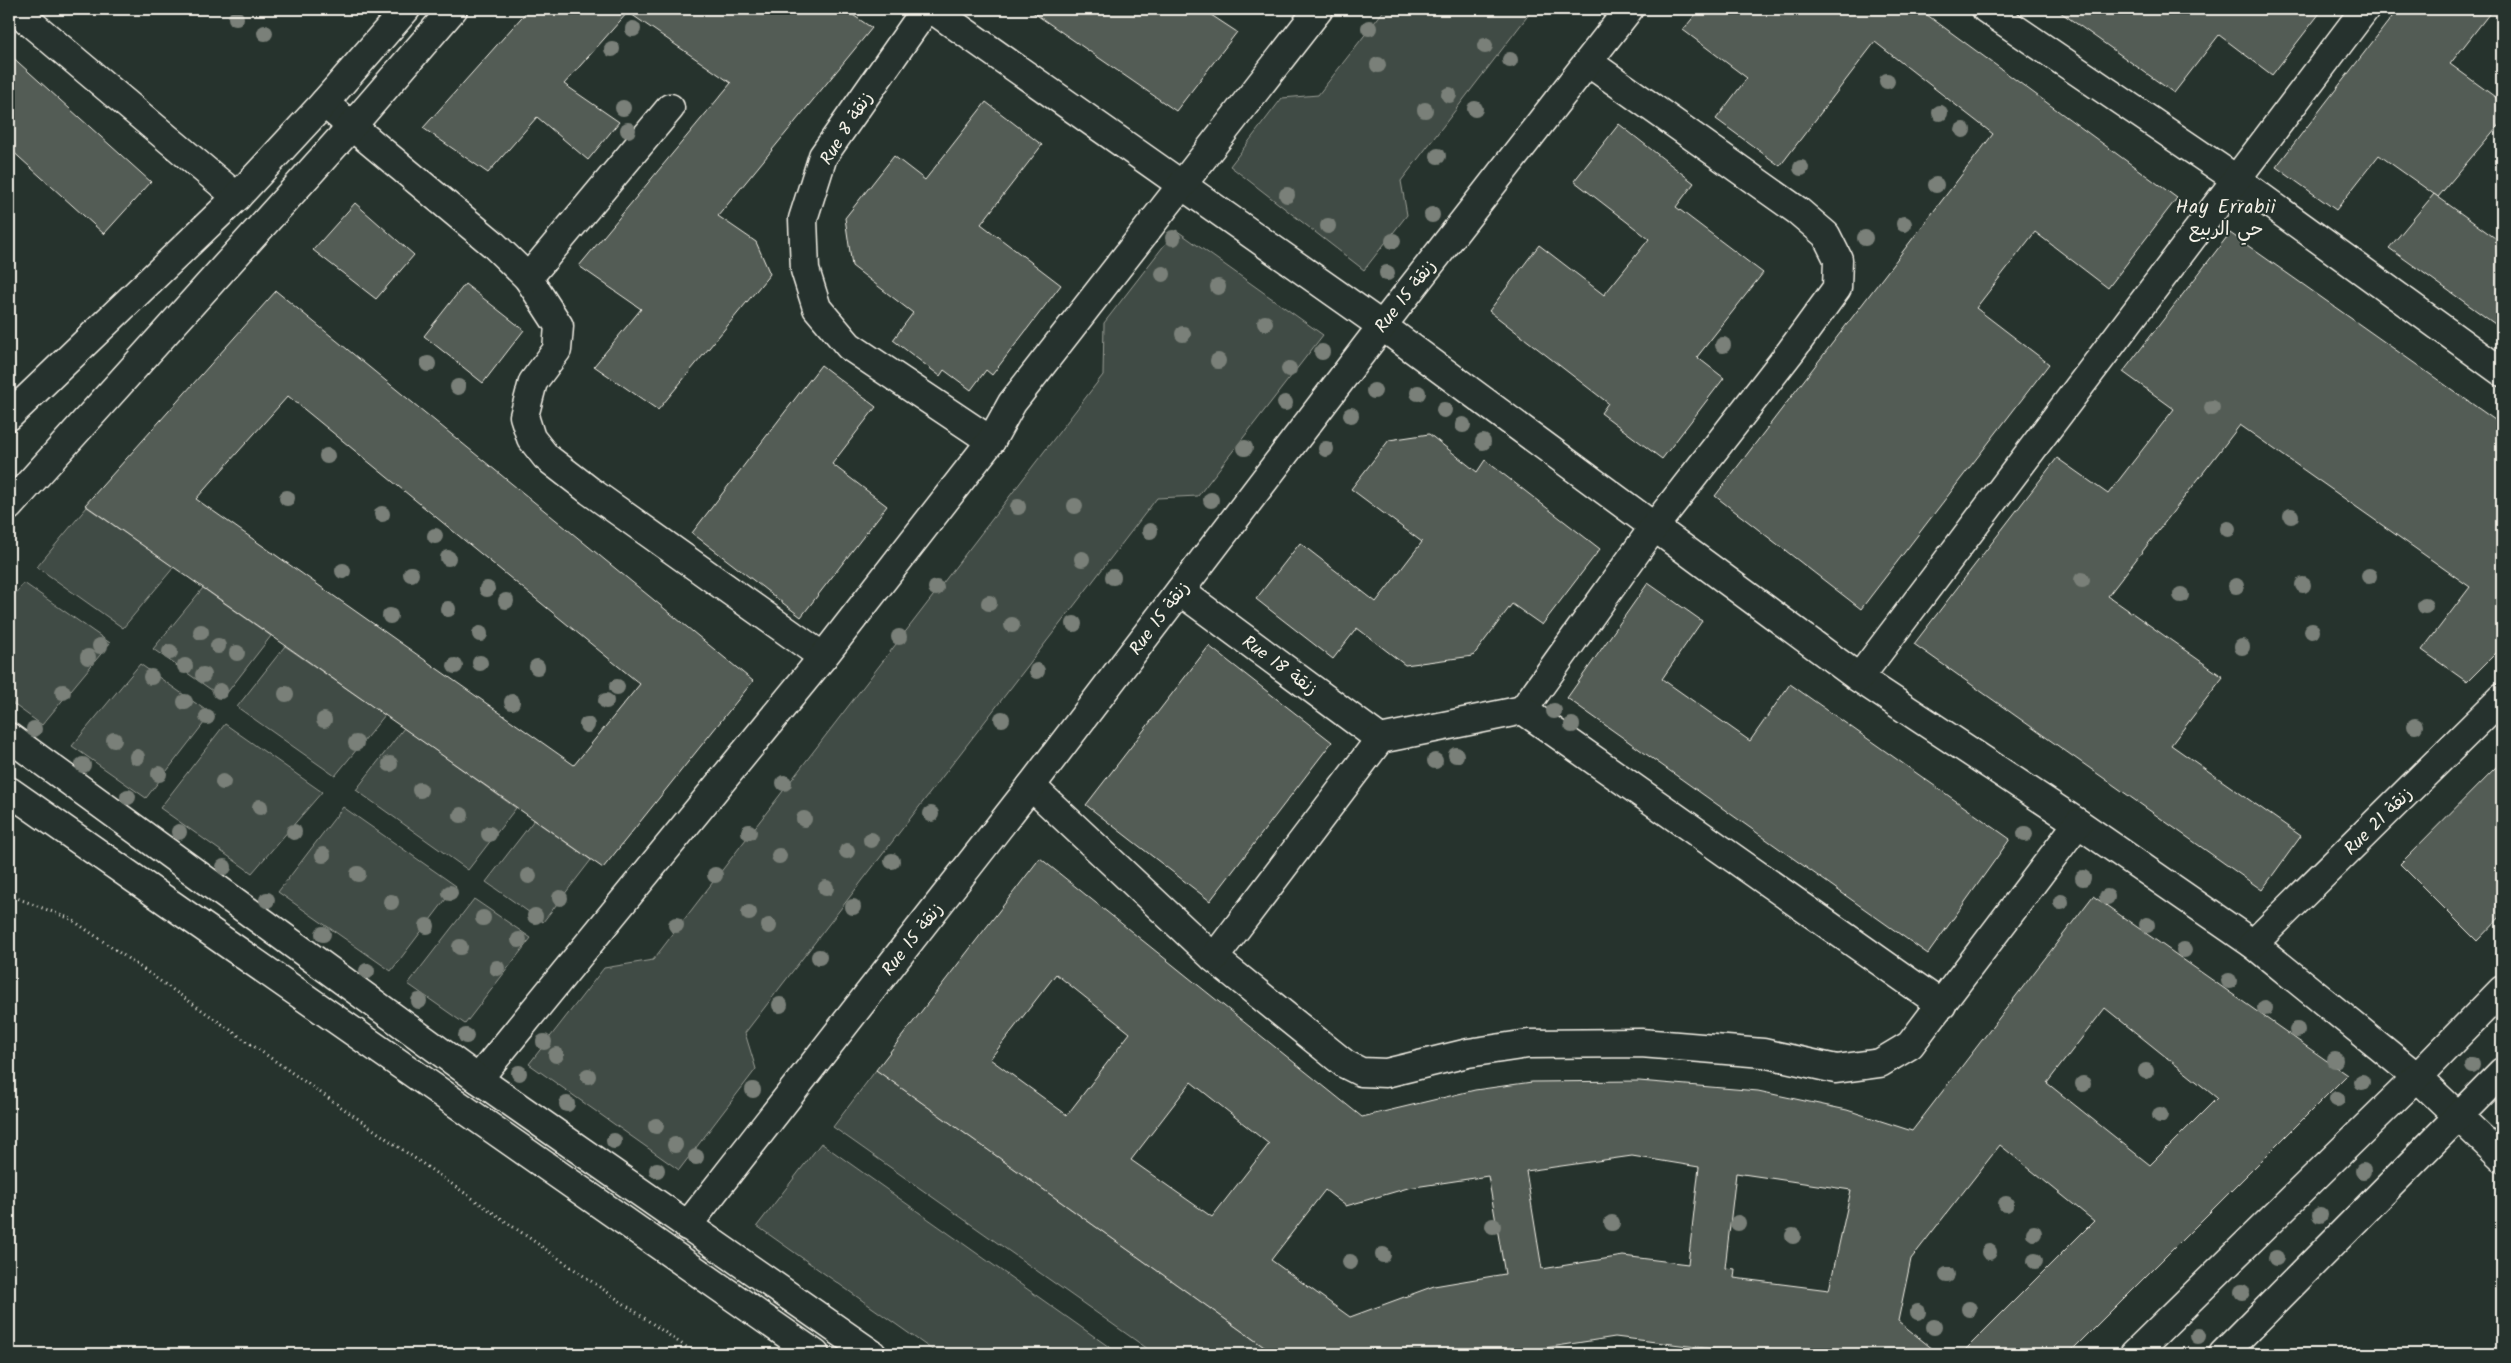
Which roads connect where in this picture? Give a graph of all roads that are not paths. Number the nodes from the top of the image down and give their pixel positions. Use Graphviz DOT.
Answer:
graph roads {
  1 [pos="14,9"];
  2 [pos="406,9"];
  3 [pos="453,9"];
  4 [pos="926,9"];
  5 [pos="932,9"];
  6 [pos="1319,9"];
  7 [pos="1629,9"];
  8 [pos="1986,9"];
  9 [pos="2365,9"];
  10 [pos="1588,62"];
  11 [pos="324,103"];
  12 [pos="670,108"];
  13 [pos="351,127"];
  14 [pos="2236,179"];
  15 [pos="1182,184"];
  16 [pos="238,197"];
  17 [pos="528,278"];
  18 [pos="1382,326"];
  19 [pos="2502,372"];
  20 [pos="9,416"];
  21 [pos="991,441"];
  22 [pos="9,506"];
  23 [pos="1654,527"];
  24 [pos="1180,591"];
  25 [pos="823,657"];
  26 [pos="1859,678"];
  27 [pos="2502,698"];
  28 [pos="1523,710"];
  29 [pos="9,737"];
  30 [pos="1380,739"];
  31 [pos="1031,786"];
  32 [pos="9,791"];
  33 [pos="2078,823"];
  34 [pos="2253,944"];
  35 [pos="1214,958"];
  36 [pos="2502,990"];
  37 [pos="1942,1005"];
  38 [pos="2502,1072"];
  39 [pos="2417,1077"];
  40 [pos="478,1079"];
  41 [pos="2459,1116"];
  42 [pos="2502,1158"];
  43 [pos="687,1226"];
  44 [pos="815,1354"];
  45 [pos="872,1354"];
  46 [pos="2134,1354"];
  47 [pos="2223,1354"];
  1 -- 16 [label="street"];
  2 -- 11 [label="street"];
  3 -- 13 [label="street"];
  4 -- 21 [label="street, Rue 8 زنقة"];
  5 -- 15 [label="street"];
  6 -- 15 [label="street"];
  7 -- 10 [label="street, Rue 15 زنقة"];
  8 -- 14 [label="street"];
  9 -- 14 [label="street"];
  10 -- 18 [label="street, Rue 15 زنقة"];
  10 -- 23 [label="street"];
  11 -- 13 [label="street"];
  11 -- 16 [label="street"];
  12 -- 17 [label="street"];
  13 -- 17 [label="street"];
  13 -- 22 [label="street"];
  14 -- 19 [label="street"];
  14 -- 26 [label="street"];
  15 -- 18 [label="street"];
  15 -- 21 [label="street"];
  16 -- 20 [label="street"];
  17 -- 25 [label="street"];
  18 -- 23 [label="street"];
  18 -- 24 [label="street, Rue 15 زنقة"];
  21 -- 25 [label="street"];
  23 -- 26 [label="street"];
  23 -- 28 [label="street"];
  24 -- 30 [label="street, Rue 18 زنقة"];
  24 -- 31 [label="street, Rue 15 زنقة"];
  25 -- 40 [label="street"];
  26 -- 33 [label="street"];
  27 -- 34 [label="street, Rue 21 زنقة"];
  28 -- 30 [label="street"];
  28 -- 37 [label="street"];
  29 -- 40 [label="street"];
  30 -- 35 [label="street"];
  31 -- 35 [label="street"];
  31 -- 43 [label="street, Rue 15 زنقة"];
  32 -- 44 [label="street"];
  33 -- 34 [label="street"];
  33 -- 37 [label="street"];
  34 -- 39 [label="street"];
  35 -- 37 [label="street"];
  36 -- 39 [label="street"];
  38 -- 41 [label="street"];
  39 -- 41 [label="street"];
  39 -- 46 [label="street"];
  40 -- 43 [label="street"];
  41 -- 42 [label="street"];
  41 -- 47 [label="street"];
  43 -- 45 [label="street"];
}
